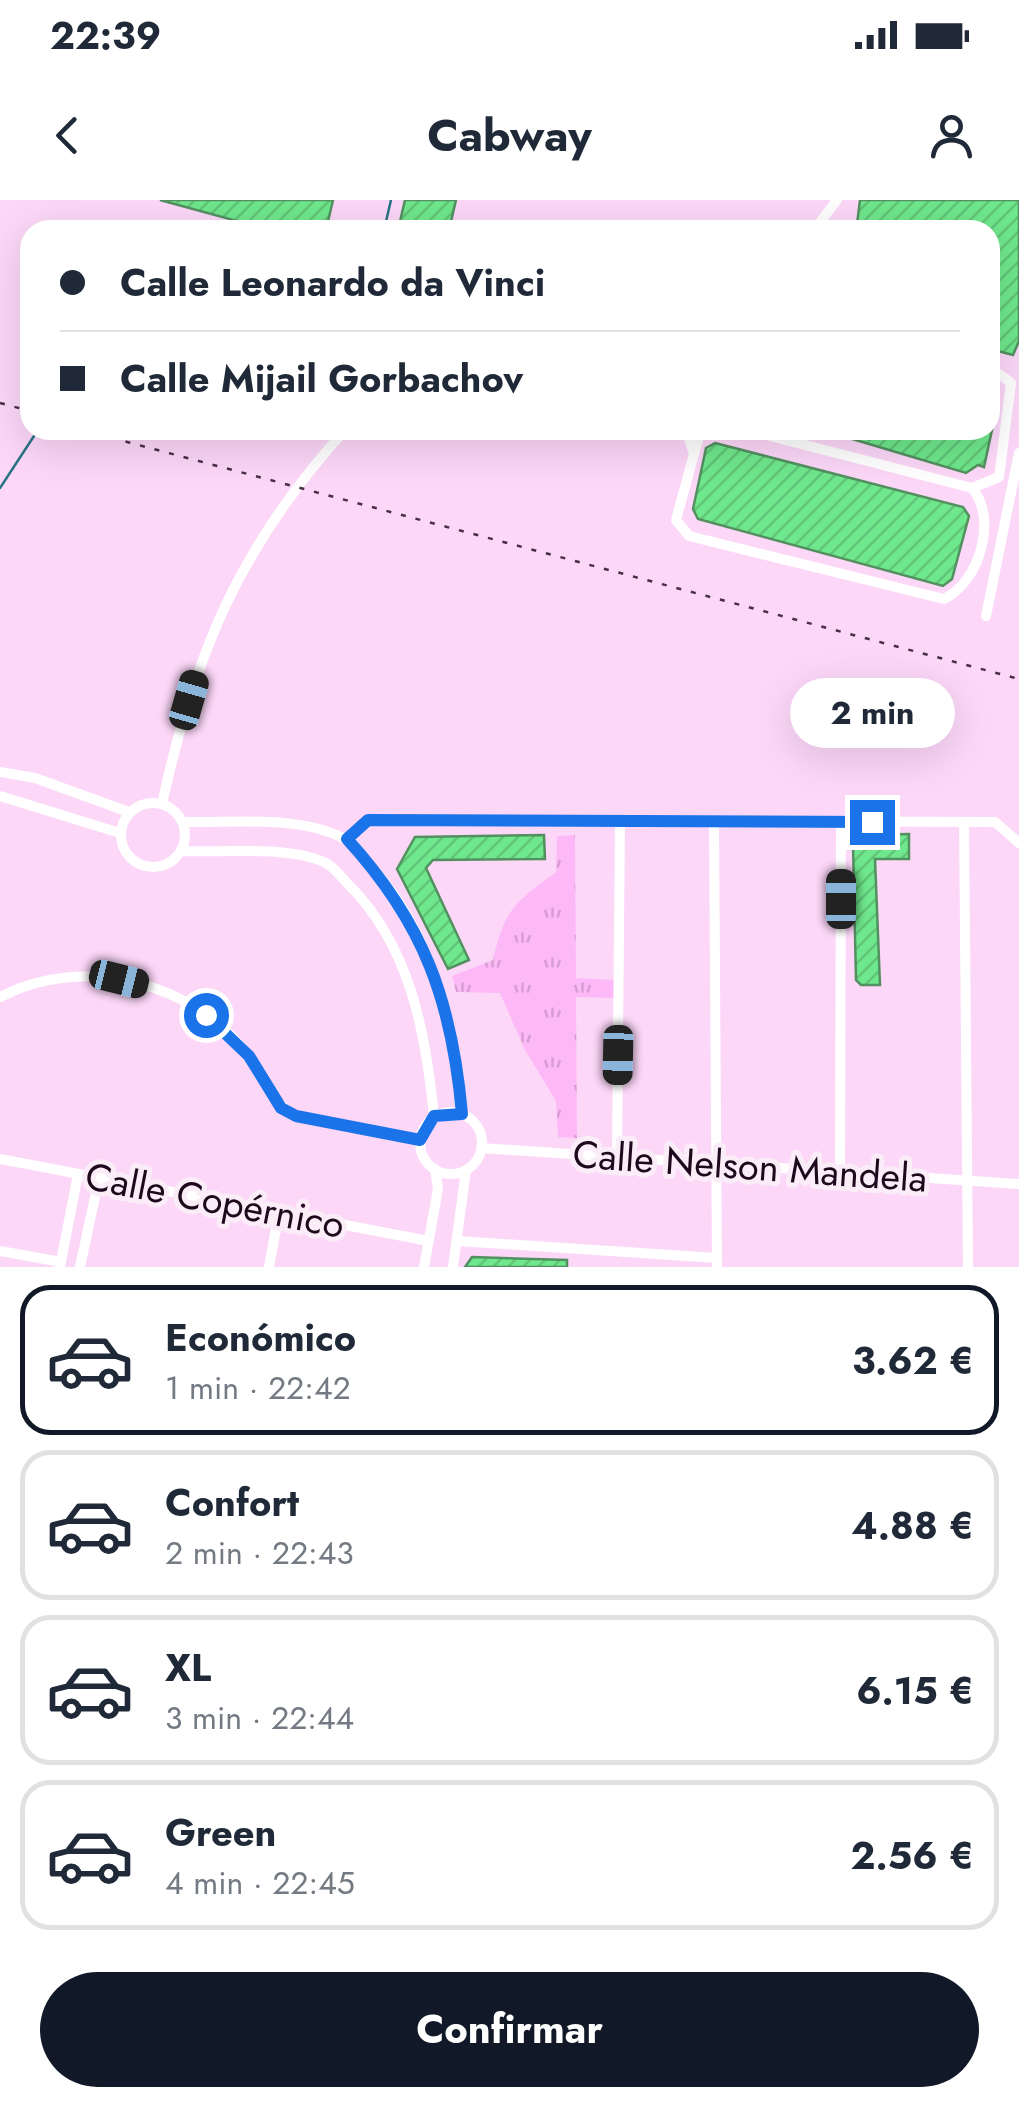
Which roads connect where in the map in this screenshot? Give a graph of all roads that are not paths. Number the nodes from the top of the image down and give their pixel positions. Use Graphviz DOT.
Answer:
graph roads {
  1 [pos="837,200"];
  2 [pos="822,220"];
  3 [pos="1000,376"];
  4 [pos="336,440"];
  5 [pos="690,440"];
  6 [pos="698,440"];
  7 [pos="786,440"];
  8 [pos="1019,453"];
  9 [pos="694,454"];
  10 [pos="972,488"];
  11 [pos="986,616"];
  12 [pos="0,772"];
  13 [pos="0,796"];
  14 [pos="162,804"];
  15 [pos="129,812"];
  16 [pos="620,821"];
  17 [pos="183,822"];
  18 [pos="714,822"];
  19 [pos="841,822"];
  20 [pos="964,822"];
  21 [pos="120,833"];
  22 [pos="347,839"];
  23 [pos="1019,843"];
  24 [pos="181,851"];
  25 [pos="0,998"];
  26 [pos="462,1114"];
  27 [pos="434,1116"];
  28 [pos="420,1140"];
  29 [pos="481,1148"];
  30 [pos="617,1155"];
  31 [pos="0,1160"];
  32 [pos="716,1162"];
  33 [pos="435,1169"];
  34 [pos="466,1170"];
  35 [pos="840,1171"];
  36 [pos="78,1174"];
  37 [pos="99,1178"];
  38 [pos="967,1181"];
  39 [pos="1019,1184"];
  40 [pos="280,1212"];
  41 [pos="429,1241"];
  42 [pos="458,1241"];
  43 [pos="0,1251"];
  44 [pos="717,1262"];
  45 [pos="60,1265"];
  46 [pos="82,1267"];
  47 [pos="269,1267"];
  48 [pos="424,1267"];
  49 [pos="453,1267"];
  50 [pos="968,1267"];
  1 -- 2 [label="street"];
  3 -- 10 [label="street"];
  4 -- 14 [label="street"];
  5 -- 9 [label="street"];
  6 -- 9 [label="street"];
  7 -- 10 [label="street"];
  8 -- 11 [label="street"];
  9 -- 10 [label="street"];
  12 -- 15 [label="street"];
  13 -- 21 [label="street"];
  14 -- 15 [label="street"];
  14 -- 17 [label="street"];
  15 -- 21 [label="street"];
  16 -- 18 [label="street"];
  16 -- 22 [label="street"];
  16 -- 30 [label="street"];
  17 -- 22 [label="street"];
  17 -- 24 [label="street"];
  18 -- 19 [label="street"];
  18 -- 32 [label="street"];
  19 -- 20 [label="street"];
  19 -- 35 [label="street"];
  20 -- 23 [label="street"];
  20 -- 38 [label="street"];
  21 -- 24 [label="street"];
  22 -- 26 [label="street"];
  24 -- 27 [label="street"];
  25 -- 28 [label="street"];
  26 -- 27 [label="street"];
  26 -- 29 [label="street"];
  27 -- 28 [label="street"];
  28 -- 33 [label="street"];
  29 -- 30 [label="street, Calle Nelson Mandela"];
  29 -- 34 [label="street"];
  30 -- 32 [label="street, Calle Nelson Mandela"];
  31 -- 36 [label="street, Calle Copérnico"];
  32 -- 35 [label="street, Calle Nelson Mandela"];
  32 -- 44 [label="street"];
  33 -- 34 [label="street"];
  33 -- 41 [label="street"];
  34 -- 42 [label="street"];
  35 -- 38 [label="street, Calle Nelson Mandela"];
  36 -- 37 [label="street, Calle Copérnico"];
  36 -- 45 [label="street"];
  37 -- 40 [label="street, Calle Copérnico"];
  37 -- 46 [label="street"];
  38 -- 39 [label="street, Calle Nelson Mandela"];
  38 -- 50 [label="street"];
  40 -- 41 [label="street, Calle Copérnico"];
  40 -- 47 [label="street"];
  41 -- 48 [label="street"];
  42 -- 44 [label="street"];
  42 -- 49 [label="street"];
  43 -- 45 [label="street"];
}
